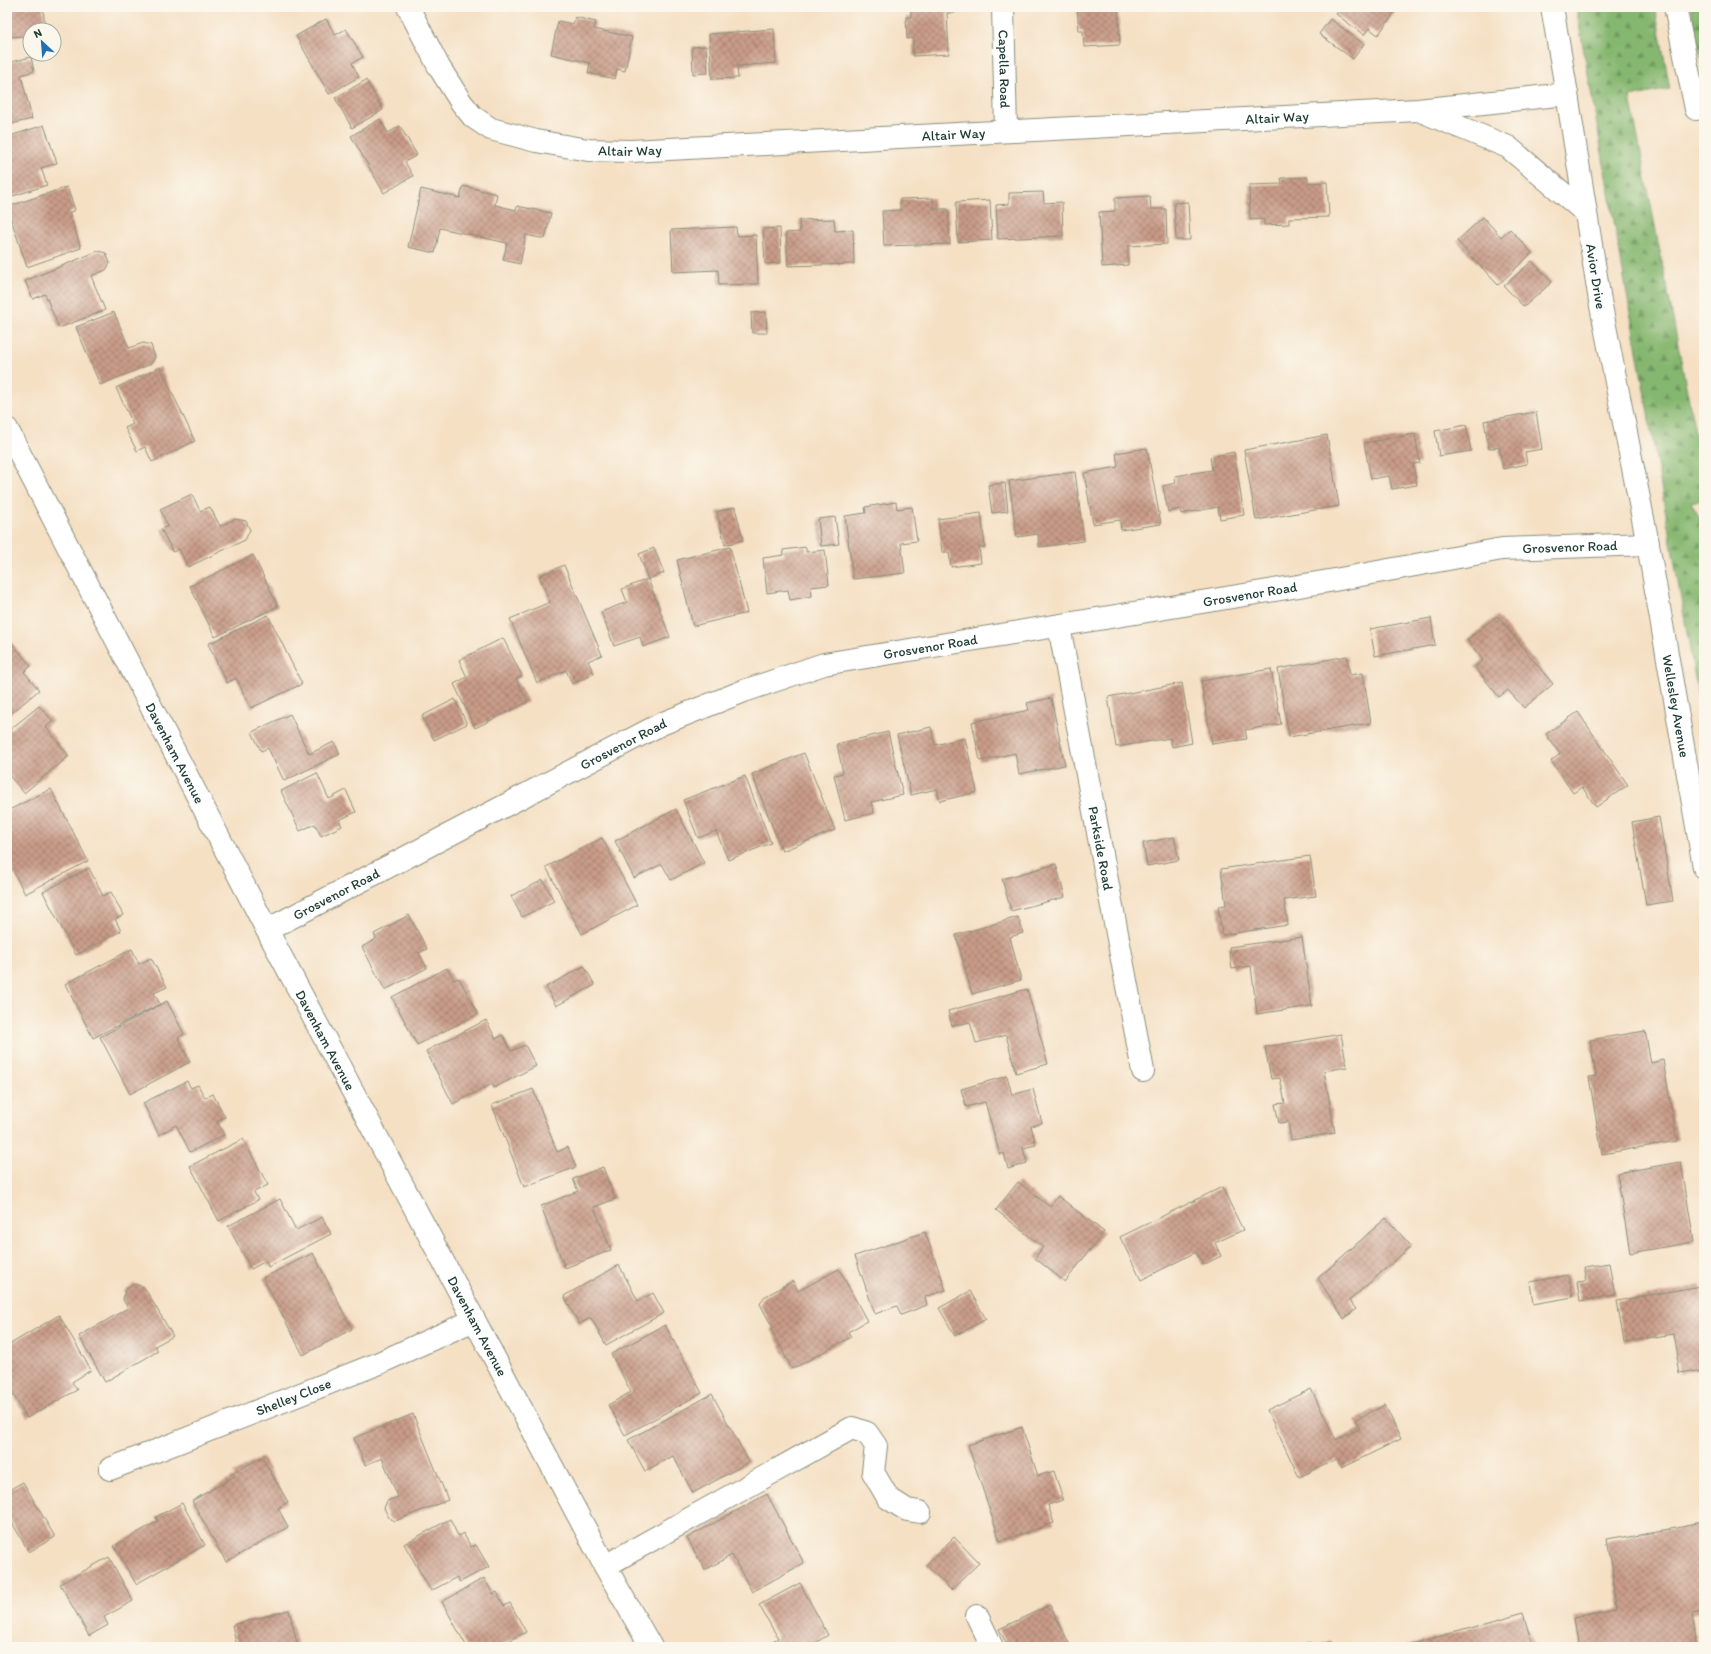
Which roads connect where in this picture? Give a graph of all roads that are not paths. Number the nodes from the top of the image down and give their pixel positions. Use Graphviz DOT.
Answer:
graph roads {
  1 [pos="408,7"];
  2 [pos="1003,7"];
  3 [pos="1552,7"];
  4 [pos="1675,7"];
  5 [pos="1567,94"];
  6 [pos="1696,109"];
  7 [pos="1418,110"];
  8 [pos="1006,131"];
  9 [pos="1585,212"];
  10 [pos="7,430"];
  11 [pos="1648,544"];
  12 [pos="1058,626"];
  13 [pos="1704,867"];
  14 [pos="267,930"];
  15 [pos="1143,1071"];
  16 [pos="474,1320"];
  17 [pos="110,1469"];
  18 [pos="920,1512"];
  19 [pos="605,1566"];
  20 [pos="978,1616"];
  21 [pos="651,1647"];
  22 [pos="992,1647"];
  1 -- 8 [label="street, Altair Way"];
  2 -- 8 [label="street, Capella Road"];
  3 -- 5 [label="street, Avior Drive"];
  4 -- 6 [label="street"];
  5 -- 7 [label="street, Altair Way"];
  5 -- 9 [label="street, Avior Drive"];
  7 -- 8 [label="street, Altair Way"];
  7 -- 9 [label="street"];
  9 -- 11 [label="street, Avior Drive"];
  10 -- 14 [label="street, Davenham Avenue"];
  11 -- 12 [label="street, Grosvenor Road"];
  11 -- 13 [label="street, Wellesley Avenue"];
  12 -- 14 [label="street, Grosvenor Road"];
  12 -- 15 [label="street, Parkside Road"];
  14 -- 16 [label="street, Davenham Avenue"];
  16 -- 17 [label="street, Shelley Close"];
  16 -- 19 [label="street, Davenham Avenue"];
  18 -- 19 [label="street"];
  19 -- 21 [label="street, Davenham Avenue"];
  20 -- 22 [label="street"];
}
